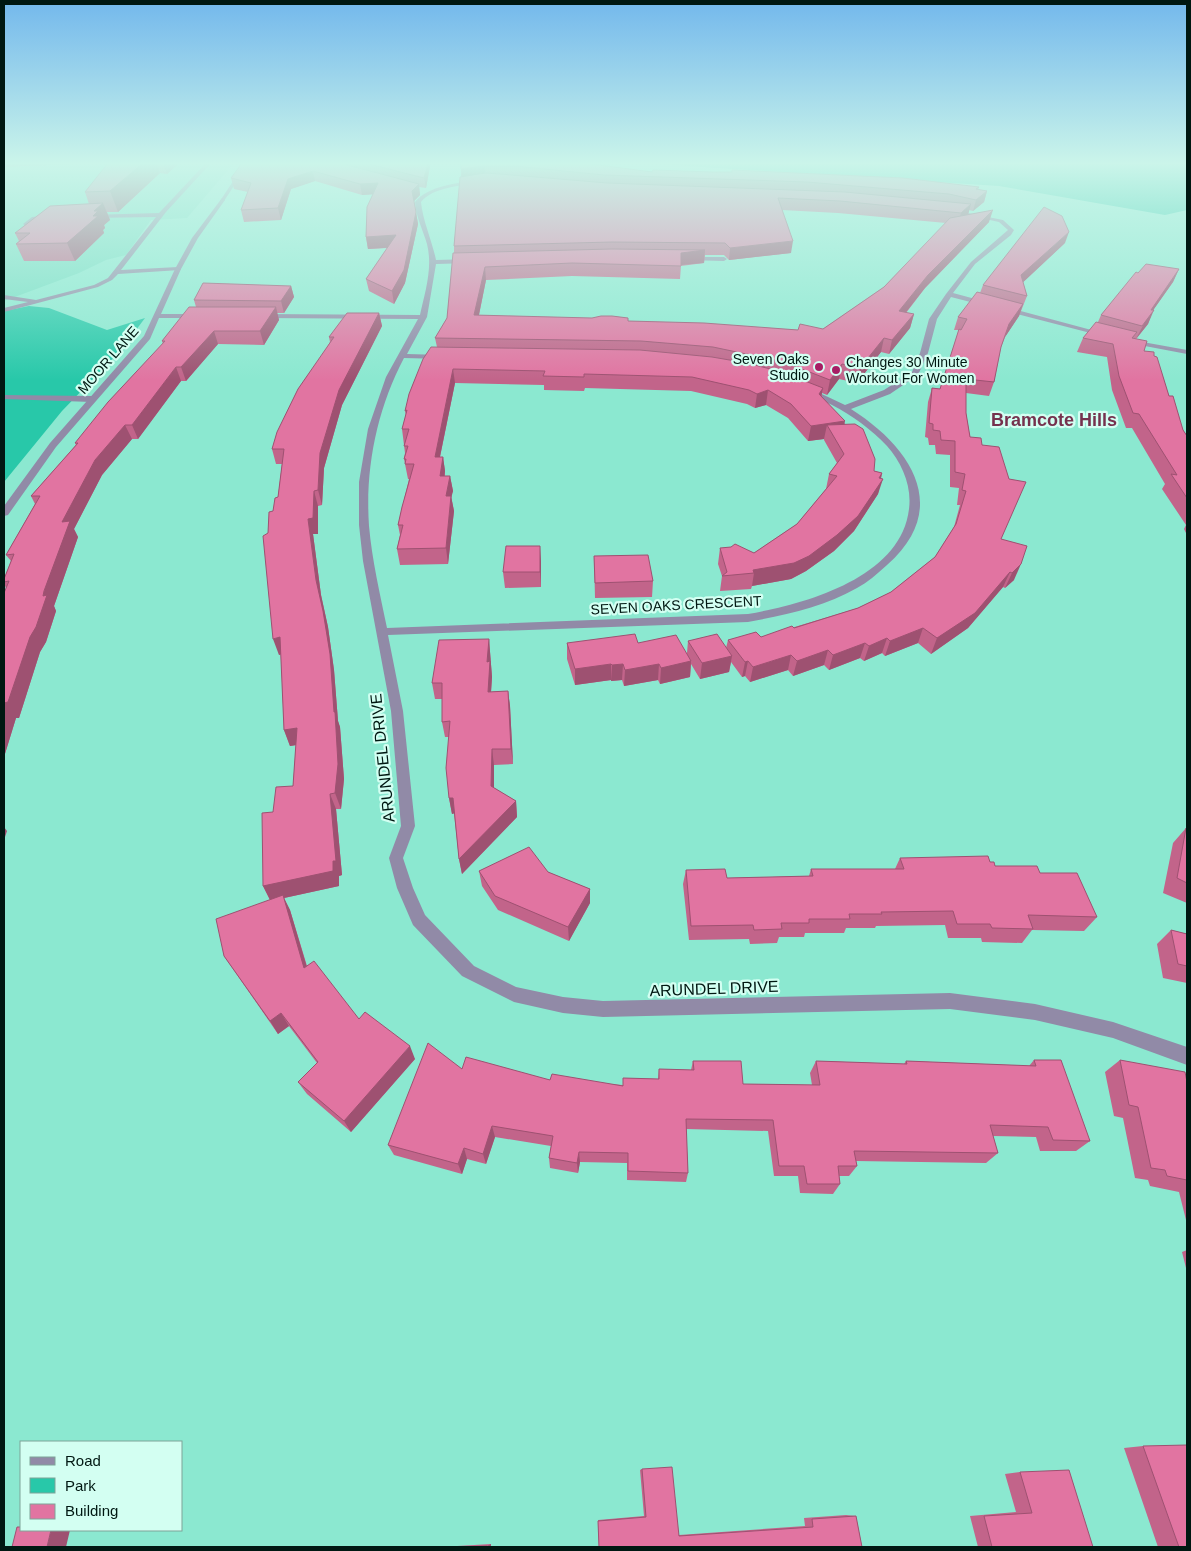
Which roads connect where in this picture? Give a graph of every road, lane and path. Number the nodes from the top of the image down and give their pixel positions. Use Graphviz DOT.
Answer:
graph roads {
  1 [pos="145,235"];
  2 [pos="197,235"];
  3 [pos="427,235"];
  4 [pos="1007,235"];
  5 [pos="678,259"];
  6 [pos="724,259"];
  7 [pos="480,260"];
  8 [pos="433,262"];
  9 [pos="178,269"];
  10 [pos="116,272"];
  11 [pos="949,294"];
  12 [pos="4,297"];
  13 [pos="38,300"];
  14 [pos="4,310"];
  15 [pos="157,316"];
  16 [pos="209,316"];
  17 [pos="253,316"];
  18 [pos="423,317"];
  19 [pos="1113,337"];
  20 [pos="1122,340"];
  21 [pos="1187,352"];
  22 [pos="401,356"];
  23 [pos="456,356"];
  24 [pos="798,387"];
  25 [pos="4,397"];
  26 [pos="92,399"];
  27 [pos="846,408"];
  28 [pos="4,513"];
  29 [pos="381,632"];
  30 [pos="1187,1056"];
  1 -- 10 [label="street"];
  2 -- 9 [label="street, MOOR LANE"];
  3 -- 8 [label="street, ARUNDEL DRIVE"];
  4 -- 11 [label="street"];
  5 -- 6 [label="street"];
  7 -- 8 [label="street"];
  8 -- 18 [label="street, ARUNDEL DRIVE"];
  9 -- 10 [label="street"];
  9 -- 15 [label="street, MOOR LANE"];
  10 -- 13 [label="lane"];
  11 -- 19 [label="street"];
  11 -- 27 [label="street"];
  12 -- 13 [label="street"];
  13 -- 14 [label="street"];
  15 -- 16 [label="street"];
  15 -- 26 [label="street, MOOR LANE"];
  17 -- 18 [label="street"];
  18 -- 22 [label="street, ARUNDEL DRIVE"];
  20 -- 21 [label="street"];
  22 -- 23 [label="street"];
  22 -- 29 [label="street, ARUNDEL DRIVE"];
  24 -- 27 [label="street, SEVEN OAKS CRESCENT"];
  25 -- 26 [label="street"];
  26 -- 28 [label="street, MOOR LANE"];
  27 -- 29 [label="street, SEVEN OAKS CRESCENT"];
  29 -- 30 [label="street, ARUNDEL DRIVE"];
}
